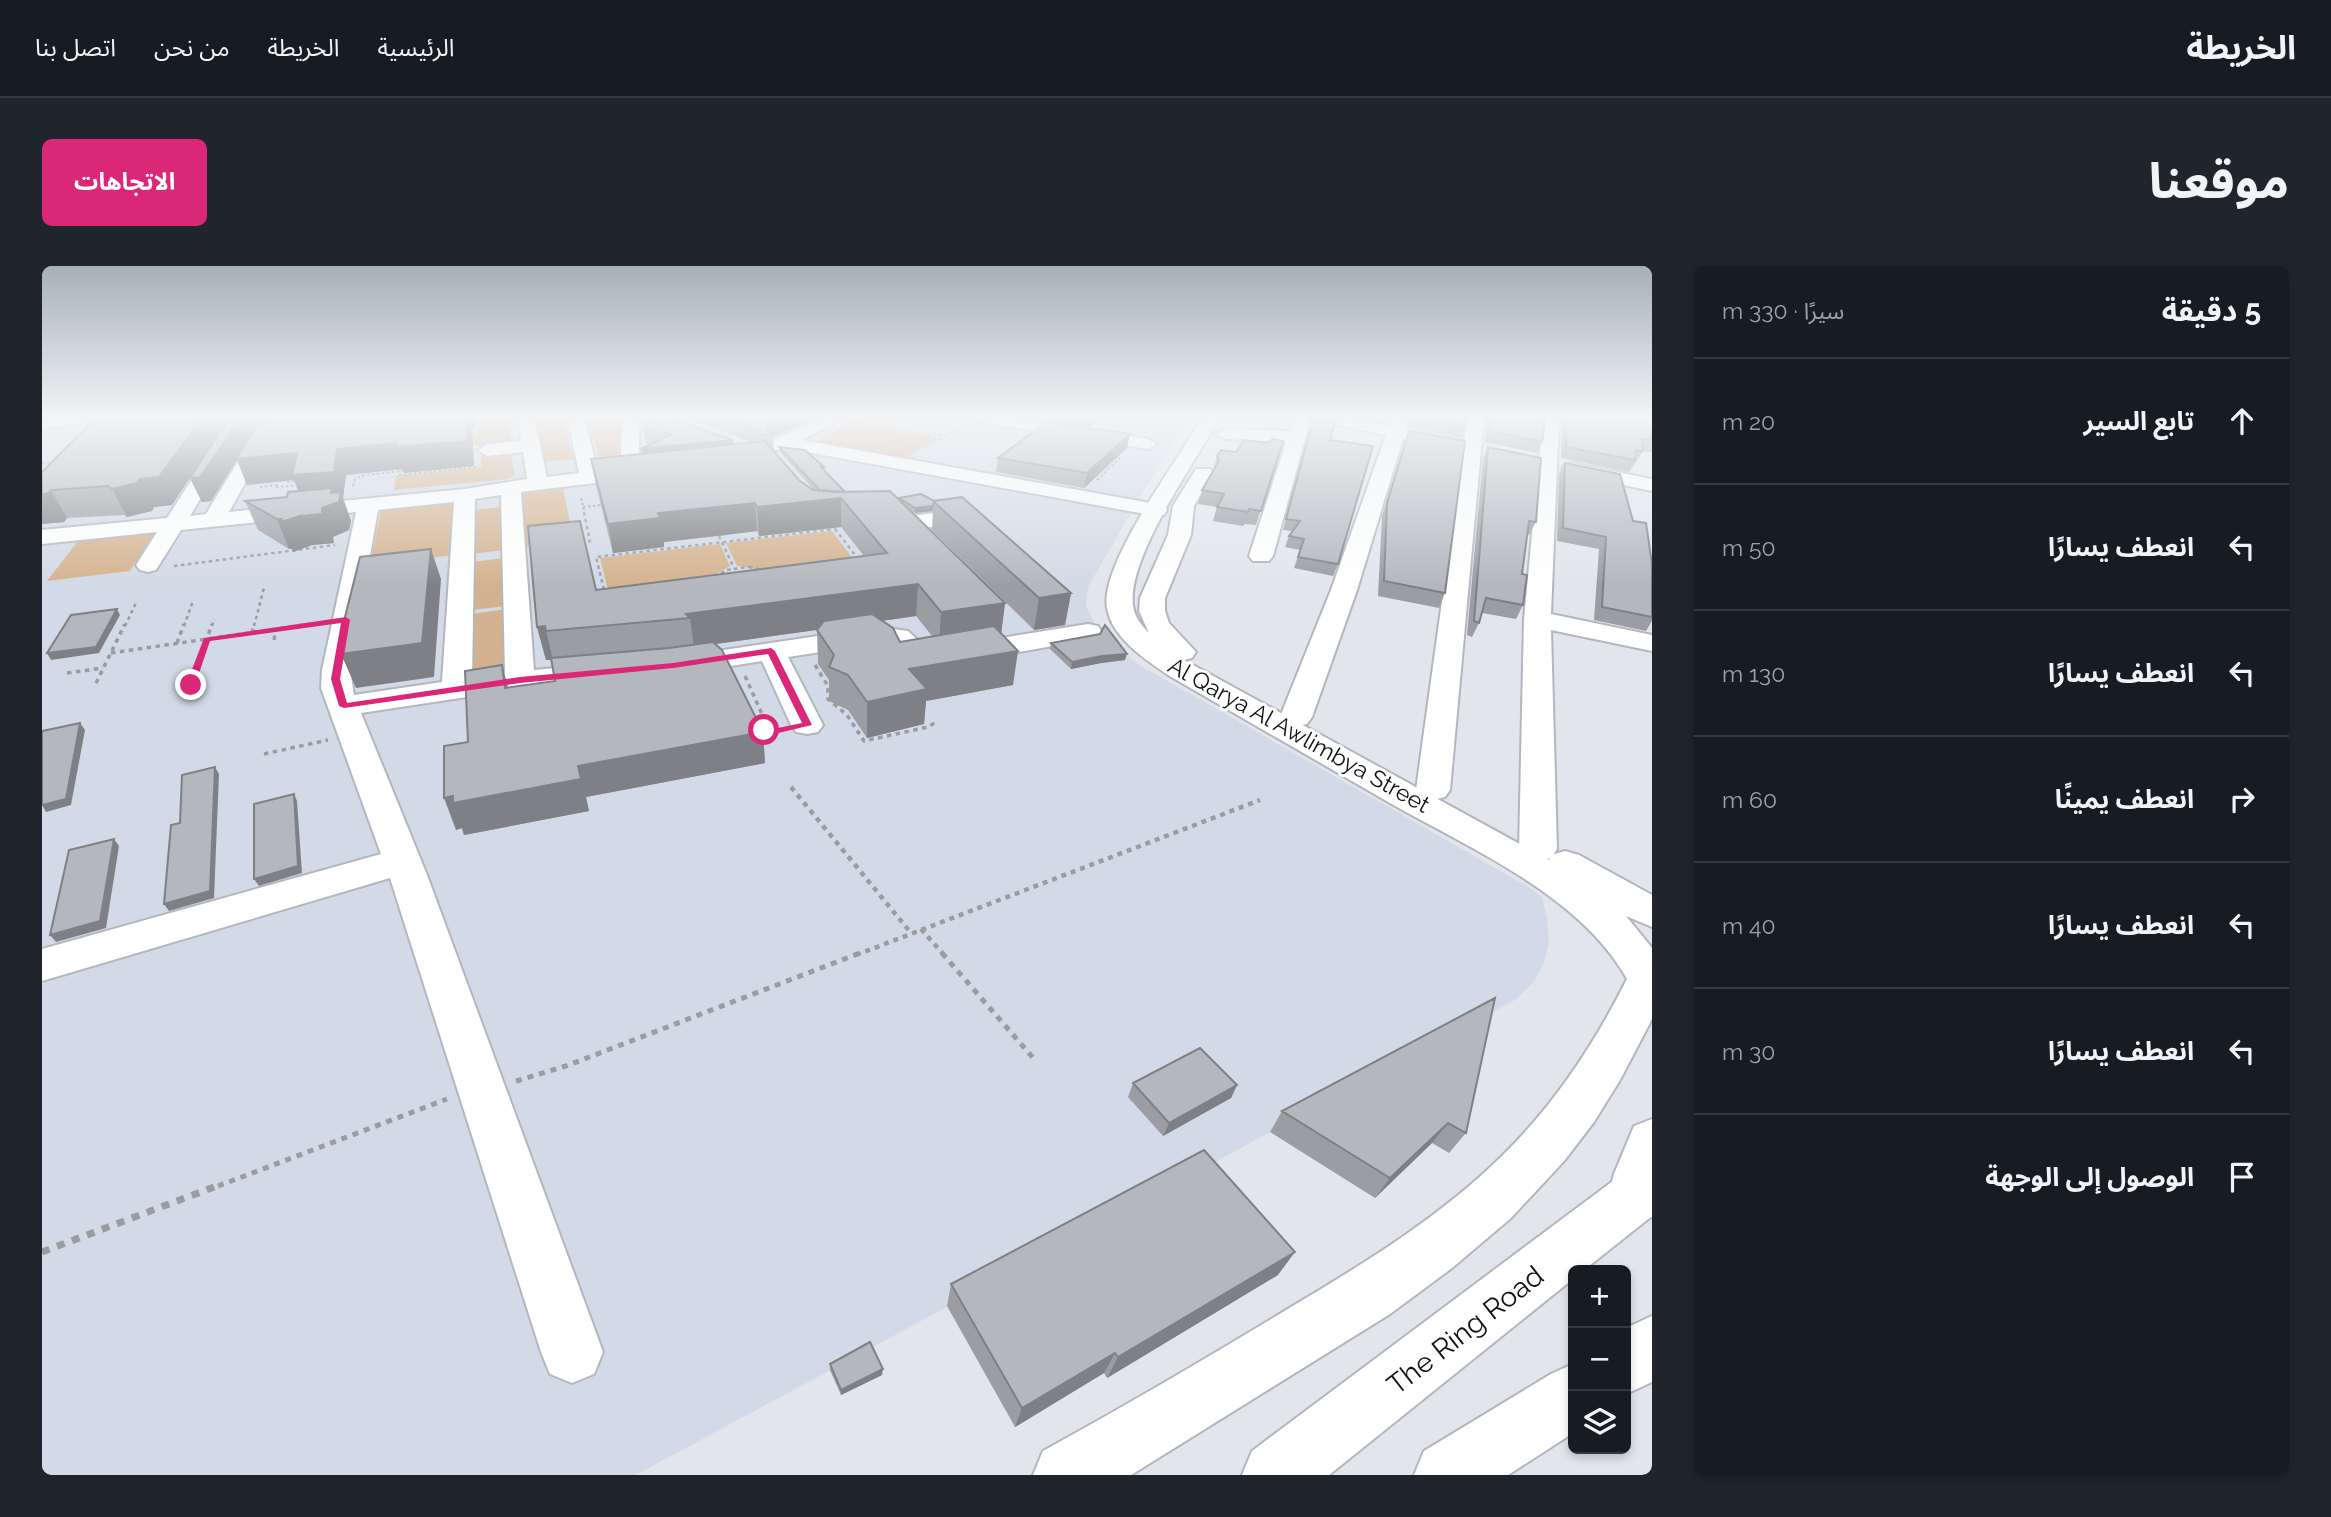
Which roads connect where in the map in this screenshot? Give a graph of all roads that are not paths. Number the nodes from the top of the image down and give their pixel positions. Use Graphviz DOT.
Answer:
graph roads {
  1 [pos="208,473"];
  2 [pos="242,473"];
  3 [pos="536,473"];
  4 [pos="583,473"];
  5 [pos="636,473"];
  6 [pos="900,473"];
  7 [pos="1185,473"];
  8 [pos="1198,473"];
  9 [pos="1286,473"];
  10 [pos="1382,473"];
  11 [pos="1468,473"];
  12 [pos="1536,473"];
  13 [pos="1596,473"];
  14 [pos="629,474"];
  15 [pos="584,479"];
  16 [pos="538,484"];
  17 [pos="1652,485"];
  18 [pos="511,487"];
  19 [pos="358,489"];
  20 [pos="429,495"];
  21 [pos="465,495"];
  22 [pos="1156,510"];
  23 [pos="216,516"];
  24 [pos="959,517"];
  25 [pos="180,521"];
  26 [pos="42,528"];
  27 [pos="42,537"];
  28 [pos="929,543"];
  29 [pos="515,553"];
  30 [pos="1261,556"];
  31 [pos="462,564"];
  32 [pos="148,565"];
  33 [pos="435,567"];
  34 [pos="1118,596"];
  35 [pos="1150,599"];
  36 [pos="1537,620"];
  37 [pos="1107,630"];
  38 [pos="1652,643"];
  39 [pos="771,651"];
  40 [pos="520,680"];
  41 [pos="457,689"];
  42 [pos="1296,716"];
  43 [pos="350,720"];
  44 [pos="807,725"];
  45 [pos="1433,790"];
  46 [pos="1538,849"];
  47 [pos="403,861"];
  48 [pos="1652,913"];
  49 [pos="42,965"];
  50 [pos="1650,982"];
  51 [pos="1652,1142"];
  52 [pos="1643,1191"];
  53 [pos="1652,1347"];
  54 [pos="572,1352"];
  55 [pos="1631,1360"];
  56 [pos="1568,1399"];
  57 [pos="1067,1475"];
  58 [pos="1276,1475"];
  59 [pos="1448,1475"];
  1 -- 25 [label="main road"];
  2 -- 23 [label="main road"];
  3 -- 16 [label="main road"];
  4 -- 15 [label="main road"];
  5 -- 14 [label="main road"];
  6 -- 22 [label="main road"];
  7 -- 22 [label="main road"];
  8 -- 35 [label="main road"];
  9 -- 30 [label="main road"];
  10 -- 42 [label="main road"];
  11 -- 45 [label="main road"];
  12 -- 36 [label="main road"];
  13 -- 17 [label="main road"];
  14 -- 15 [label="main road"];
  15 -- 16 [label="main road"];
  16 -- 18 [label="main road"];
  18 -- 20 [label="main road"];
  18 -- 21 [label="main road"];
  18 -- 29 [label="main road"];
  19 -- 20 [label="main road"];
  19 -- 23 [label="main road"];
  19 -- 43 [label="main road"];
  20 -- 21 [label="main road"];
  20 -- 23 [label="main road"];
  21 -- 31 [label="main road"];
  22 -- 34 [label="main road"];
  23 -- 25 [label="main road"];
  24 -- 28 [label="main road"];
  25 -- 26 [label="main road"];
  25 -- 27 [label="main road"];
  25 -- 32 [label="main road"];
  29 -- 31 [label="main road"];
  29 -- 40 [label="main road"];
  31 -- 33 [label="main road"];
  31 -- 41 [label="main road"];
  34 -- 35 [label="main road"];
  34 -- 37 [label="main road, Al Qarya Al Awlimbya Street"];
  35 -- 42 [label="main road, Al Qarya Al Awlimbya Street"];
  36 -- 38 [label="main road"];
  36 -- 46 [label="main road"];
  37 -- 39 [label="main road"];
  37 -- 50 [label="main road, Al Qarya Al Awlimbya Street"];
  39 -- 40 [label="main road"];
  39 -- 44 [label="main road"];
  40 -- 41 [label="main road"];
  41 -- 43 [label="main road"];
  42 -- 45 [label="main road, Al Qarya Al Awlimbya Street"];
  43 -- 47 [label="main road"];
  45 -- 46 [label="main road, Al Qarya Al Awlimbya Street"];
  46 -- 48 [label="main road, Al Qarya Al Awlimbya Street"];
  47 -- 49 [label="main road"];
  47 -- 54 [label="main road"];
  50 -- 57 [label="main road"];
  51 -- 52 [label="main road"];
  52 -- 58 [label="main road, The Ring Road"];
  53 -- 55 [label="main road"];
  56 -- 59 [label="main road"];
}
